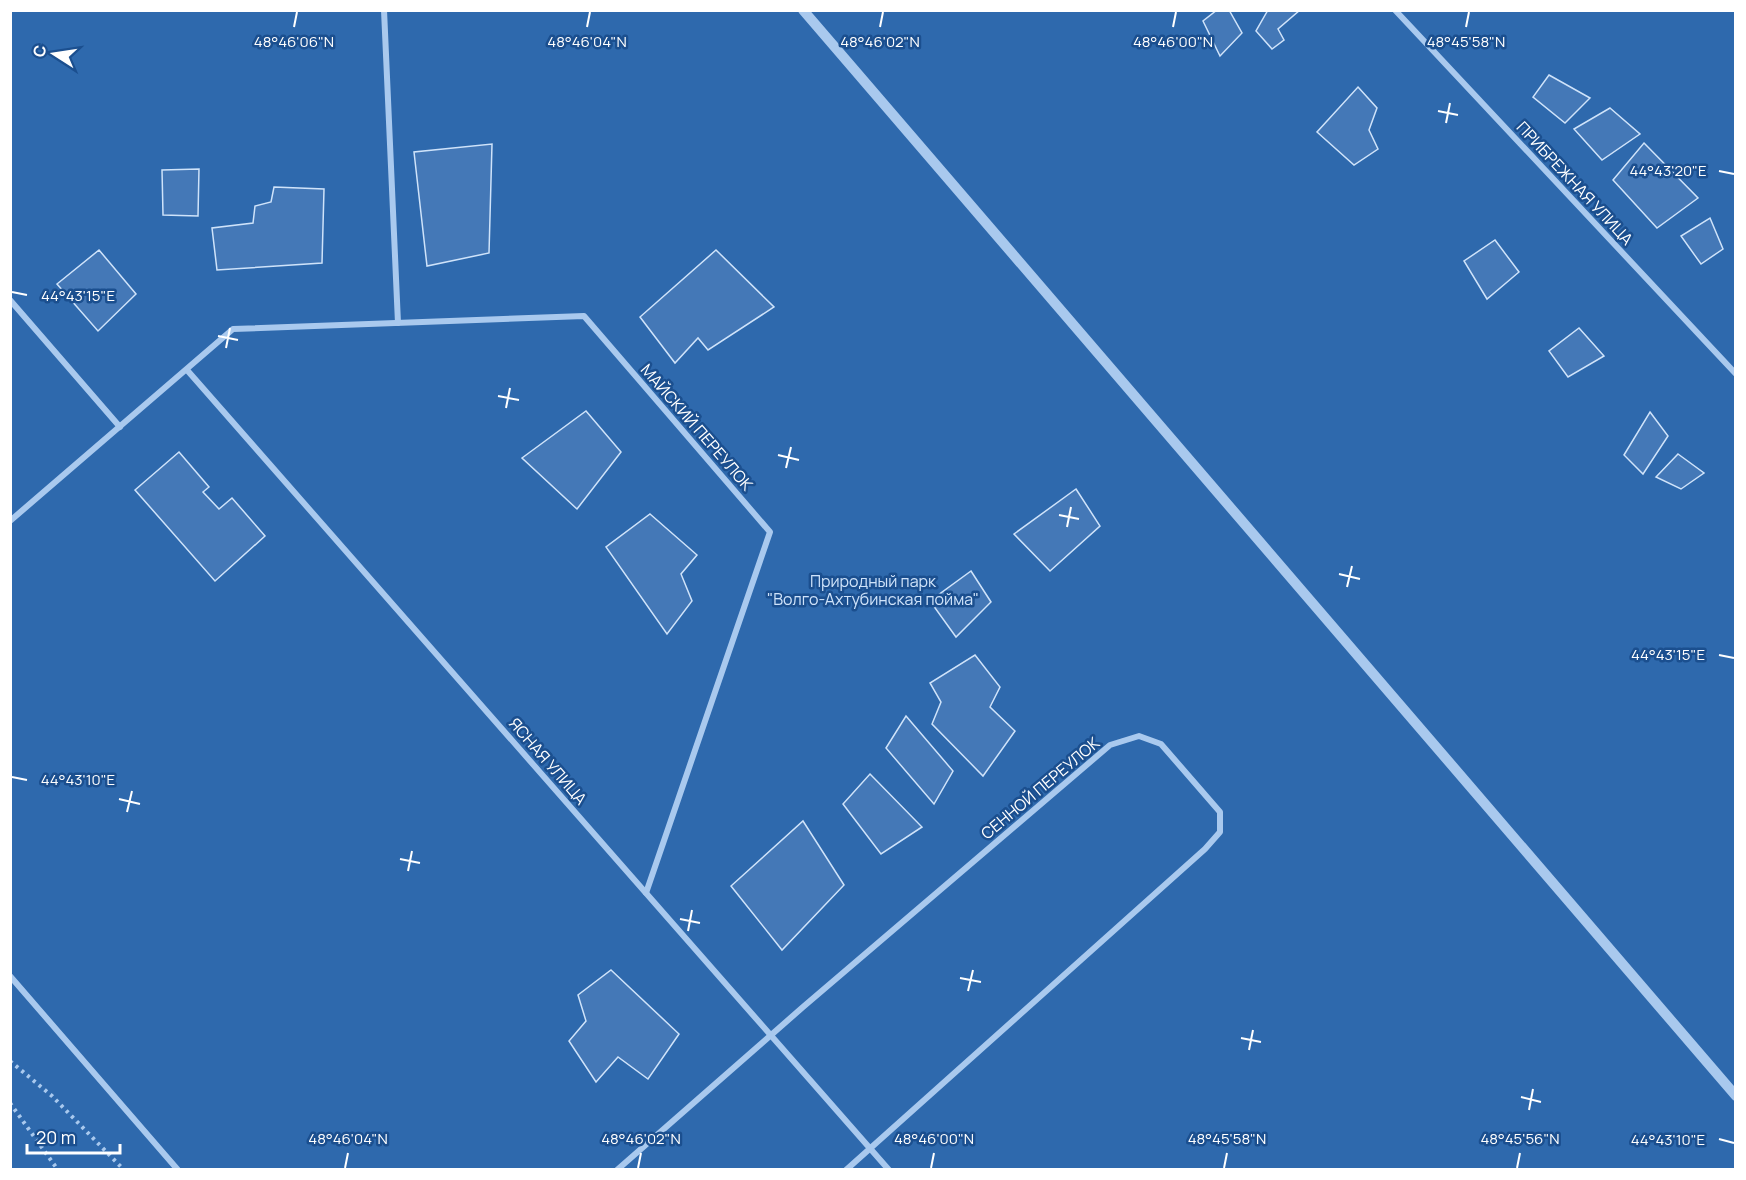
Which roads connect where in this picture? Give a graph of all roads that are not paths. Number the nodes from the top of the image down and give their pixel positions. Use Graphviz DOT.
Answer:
graph roads {
  1 [pos="384,10"];
  2 [pos="803,10"];
  3 [pos="1395,10"];
  4 [pos="10,300"];
  5 [pos="398,323"];
  6 [pos="186,370"];
  7 [pos="1736,374"];
  8 [pos="120,427"];
  9 [pos="10,521"];
  10 [pos="646,893"];
  11 [pos="10,976"];
  12 [pos="771,1035"];
  13 [pos="1736,1096"];
  14 [pos="870,1148"];
  15 [pos="178,1170"];
  16 [pos="617,1170"];
  17 [pos="846,1170"];
  18 [pos="889,1170"];
  1 -- 5 [label="street"];
  2 -- 13 [label="street"];
  3 -- 7 [label="street, ПРИБРЕЖНАЯ УЛИЦА"];
  4 -- 8 [label="street"];
  5 -- 6 [label="street, МАЙСКИЙ ПЕРЕУЛОК"];
  5 -- 10 [label="street, МАЙСКИЙ ПЕРЕУЛОК"];
  6 -- 8 [label="street"];
  6 -- 10 [label="street, ЯСНАЯ УЛИЦА"];
  8 -- 9 [label="street"];
  10 -- 12 [label="street, ЯСНАЯ УЛИЦА"];
  11 -- 15 [label="street"];
  12 -- 14 [label="street, ЯСНАЯ УЛИЦА"];
  12 -- 14 [label="street, СЕННОЙ ПЕРЕУЛОК"];
  12 -- 16 [label="street, СЕННОЙ ПЕРЕУЛОК"];
  14 -- 17 [label="street, СЕННОЙ ПЕРЕУЛОК"];
  14 -- 18 [label="street, ЯСНАЯ УЛИЦА"];
}
